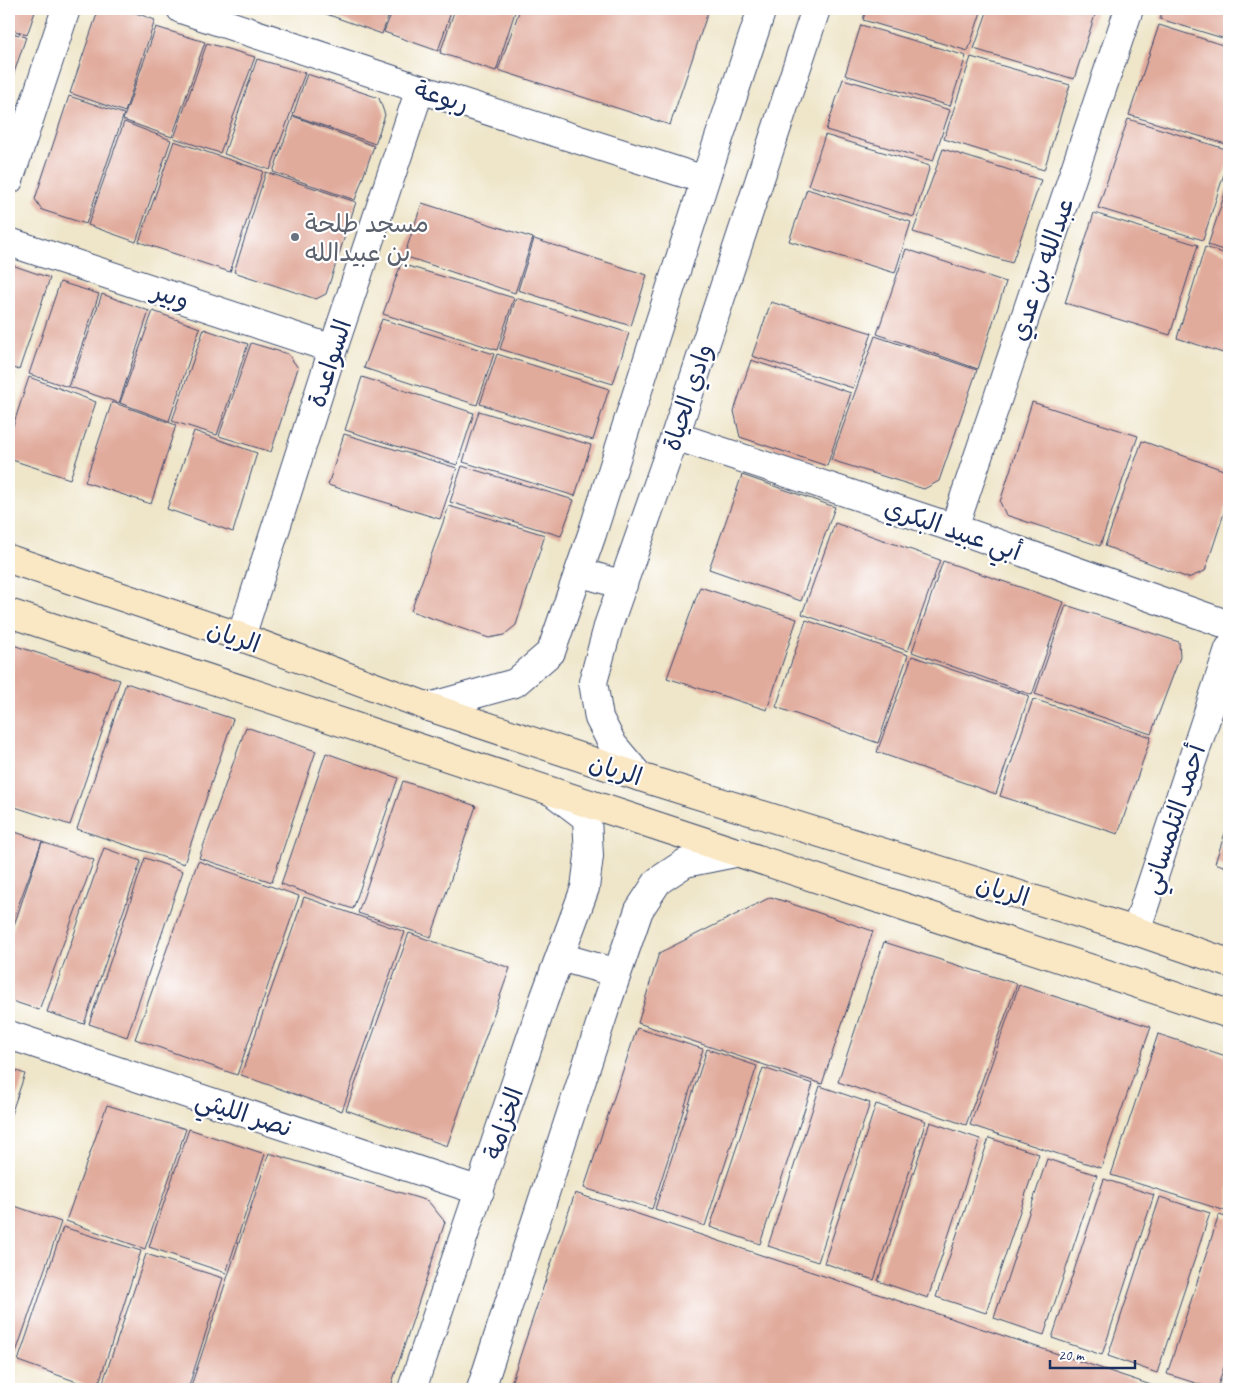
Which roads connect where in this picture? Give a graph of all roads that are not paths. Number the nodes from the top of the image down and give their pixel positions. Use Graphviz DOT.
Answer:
graph roads {
  1 [pos="66,9"];
  2 [pos="181,9"];
  3 [pos="762,9"];
  4 [pos="816,9"];
  5 [pos="1129,9"];
  6 [pos="420,90"];
  7 [pos="9,180"];
  8 [pos="705,180"];
  9 [pos="9,242"];
  10 [pos="333,349"];
  11 [pos="675,436"];
  12 [pos="954,528"];
  13 [pos="9,558"];
  14 [pos="579,572"];
  15 [pos="623,585"];
  16 [pos="9,613"];
  17 [pos="1229,625"];
  18 [pos="241,638"];
  19 [pos="1229,649"];
  20 [pos="429,707"];
  21 [pos="640,776"];
  22 [pos="550,790"];
  23 [pos="740,852"];
  24 [pos="1136,931"];
  25 [pos="560,957"];
  26 [pos="1229,963"];
  27 [pos="617,973"];
  28 [pos="1229,1014"];
  29 [pos="9,1035"];
  30 [pos="480,1191"];
  31 [pos="412,1389"];
  32 [pos="481,1389"];
  1 -- 7 [label="street"];
  2 -- 6 [label="street, ربوعة"];
  3 -- 8 [label="street, وادي الحياة"];
  4 -- 11 [label="street, وادي الحياة"];
  5 -- 12 [label="street, عبدالله بن عدي"];
  6 -- 8 [label="street, ربوعة"];
  6 -- 10 [label="street, السواعدة"];
  8 -- 14 [label="street, وادي الحياة"];
  9 -- 10 [label="street, وبير"];
  10 -- 18 [label="street, السواعدة"];
  11 -- 12 [label="street, أبي عبيد البكري"];
  11 -- 15 [label="street, وادي الحياة"];
  12 -- 17 [label="street, أبي عبيد البكري"];
  13 -- 18 [label="street, الريان"];
  14 -- 15 [label="street"];
  14 -- 20 [label="street, وادي الحياة"];
  15 -- 21 [label="street, وادي الحياة"];
  16 -- 22 [label="street, الريان"];
  18 -- 20 [label="street, الريان"];
  19 -- 24 [label="street, أحمد التلمساني"];
  20 -- 21 [label="street, الريان"];
  21 -- 24 [label="street, الريان"];
  22 -- 23 [label="street, الريان"];
  22 -- 25 [label="street, الخزامة"];
  23 -- 27 [label="street"];
  23 -- 28 [label="street, الريان"];
  24 -- 26 [label="street, الريان"];
  25 -- 27 [label="street"];
  25 -- 30 [label="street, الخزامة"];
  27 -- 32 [label="street"];
  29 -- 30 [label="street, نصر الليثي"];
  30 -- 31 [label="street, الخزامة"];
}
